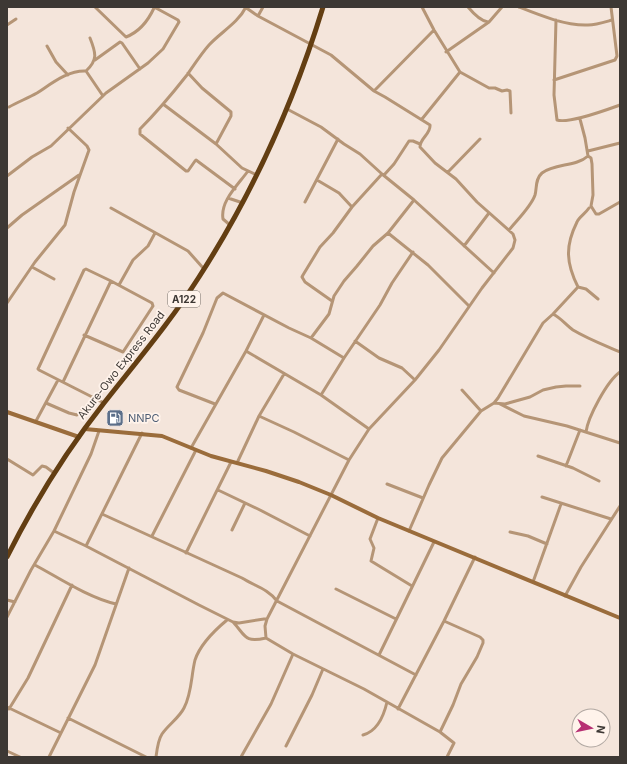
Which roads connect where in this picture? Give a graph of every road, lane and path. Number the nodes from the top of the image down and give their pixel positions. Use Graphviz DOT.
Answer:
graph roads {
  1 [pos="95,7"];
  2 [pos="246,7"];
  3 [pos="263,7"];
  4 [pos="323,7"];
  5 [pos="422,7"];
  6 [pos="468,7"];
  7 [pos="502,7"];
  8 [pos="519,7"];
  9 [pos="611,7"];
  10 [pos="251,11"];
  11 [pos="243,14"];
  12 [pos="258,16"];
  13 [pos="16,19"];
  14 [pos="556,20"];
  15 [pos="612,20"];
  16 [pos="489,22"];
  17 [pos="7,25"];
  18 [pos="434,30"];
  19 [pos="90,38"];
  20 [pos="620,39"];
  21 [pos="615,40"];
  22 [pos="312,44"];
  23 [pos="47,46"];
  24 [pos="446,52"];
  25 [pos="95,60"];
  26 [pos="140,69"];
  27 [pos="86,71"];
  28 [pos="460,72"];
  29 [pos="188,73"];
  30 [pos="68,75"];
  31 [pos="554,80"];
  32 [pos="374,92"];
  33 [pos="103,96"];
  34 [pos="163,104"];
  35 [pos="620,105"];
  36 [pos="9,108"];
  37 [pos="287,109"];
  38 [pos="511,113"];
  39 [pos="422,119"];
  40 [pos="580,119"];
  41 [pos="68,128"];
  42 [pos="338,139"];
  43 [pos="480,139"];
  44 [pos="620,143"];
  45 [pos="216,144"];
  46 [pos="420,144"];
  47 [pos="588,151"];
  48 [pos="588,156"];
  49 [pos="248,171"];
  50 [pos="448,172"];
  51 [pos="81,174"];
  52 [pos="258,175"];
  53 [pos="383,175"];
  54 [pos="7,176"];
  55 [pos="317,180"];
  56 [pos="235,189"];
  57 [pos="228,198"];
  58 [pos="414,200"];
  59 [pos="305,202"];
  60 [pos="620,202"];
  61 [pos="243,203"];
  62 [pos="352,207"];
  63 [pos="110,208"];
  64 [pos="589,208"];
  65 [pos="489,213"];
  66 [pos="230,225"];
  67 [pos="7,228"];
  68 [pos="509,230"];
  69 [pos="155,232"];
  70 [pos="388,233"];
  71 [pos="464,246"];
  72 [pos="413,252"];
  73 [pos="32,267"];
  74 [pos="204,269"];
  75 [pos="494,273"];
  76 [pos="54,279"];
  77 [pos="111,281"];
  78 [pos="119,285"];
  79 [pos="578,287"];
  80 [pos="598,299"];
  81 [pos="332,301"];
  82 [pos="7,303"];
  83 [pos="469,306"];
  84 [pos="553,314"];
  85 [pos="264,315"];
  86 [pos="84,335"];
  87 [pos="312,338"];
  88 [pos="355,341"];
  89 [pos="246,351"];
  90 [pos="620,352"];
  91 [pos="344,358"];
  92 [pos="620,372"];
  93 [pos="284,374"];
  94 [pos="58,380"];
  95 [pos="415,380"];
  96 [pos="63,382"];
  97 [pos="580,386"];
  98 [pos="462,390"];
  99 [pos="321,395"];
  100 [pos="95,398"];
  101 [pos="104,402"];
  102 [pos="46,403"];
  103 [pos="494,403"];
  104 [pos="215,404"];
  105 [pos="500,404"];
  106 [pos="481,411"];
  107 [pos="7,412"];
  108 [pos="258,416"];
  109 [pos="36,421"];
  110 [pos="85,429"];
  111 [pos="369,429"];
  112 [pos="580,430"];
  113 [pos="99,431"];
  114 [pos="586,432"];
  115 [pos="142,433"];
  116 [pos="79,437"];
  117 [pos="620,443"];
  118 [pos="193,449"];
  119 [pos="538,456"];
  120 [pos="7,459"];
  121 [pos="349,460"];
  122 [pos="231,462"];
  123 [pos="237,463"];
  124 [pos="566,466"];
  125 [pos="54,473"];
  126 [pos="598,481"];
  127 [pos="387,484"];
  128 [pos="218,490"];
  129 [pos="331,495"];
  130 [pos="542,497"];
  131 [pos="423,498"];
  132 [pos="245,503"];
  133 [pos="561,504"];
  134 [pos="620,506"];
  135 [pos="102,514"];
  136 [pos="378,518"];
  137 [pos="611,519"];
  138 [pos="232,530"];
  139 [pos="54,531"];
  140 [pos="409,531"];
  141 [pos="510,532"];
  142 [pos="152,536"];
  143 [pos="310,536"];
  144 [pos="434,542"];
  145 [pos="547,544"];
  146 [pos="86,546"];
  147 [pos="186,553"];
  148 [pos="7,557"];
  149 [pos="475,557"];
  150 [pos="35,564"];
  151 [pos="128,568"];
  152 [pos="533,582"];
  153 [pos="72,585"];
  154 [pos="412,586"];
  155 [pos="336,589"];
  156 [pos="565,596"];
  157 [pos="7,600"];
  158 [pos="277,601"];
  159 [pos="15,602"];
  160 [pos="116,604"];
  161 [pos="620,612"];
  162 [pos="7,617"];
  163 [pos="619,617"];
  164 [pos="396,619"];
  165 [pos="227,620"];
  166 [pos="267,620"];
  167 [pos="444,621"];
  168 [pos="233,622"];
  169 [pos="266,638"];
  170 [pos="293,654"];
  171 [pos="379,655"];
  172 [pos="323,669"];
  173 [pos="416,675"];
  174 [pos="387,702"];
  175 [pos="8,708"];
  176 [pos="398,709"];
  177 [pos="68,718"];
  178 [pos="440,732"];
  179 [pos="61,733"];
  180 [pos="363,734"];
  181 [pos="286,746"];
  182 [pos="8,753"];
  183 [pos="20,757"];
  184 [pos="48,757"];
  185 [pos="146,757"];
  186 [pos="156,757"];
  187 [pos="241,757"];
  188 [pos="447,757"];
  1 -- 26 [label="street"];
  2 -- 10 [label="street"];
  2 -- 11 [label="street"];
  3 -- 12 [label="street"];
  4 -- 22 [label="highway, Akure-Owo Express Road / A122"];
  5 -- 18 [label="street"];
  6 -- 16 [label="street"];
  7 -- 16 [label="street"];
  8 -- 14 [label="street"];
  9 -- 15 [label="street"];
  10 -- 11 [label="street"];
  10 -- 12 [label="street"];
  11 -- 29 [label="street"];
  12 -- 22 [label="street"];
  13 -- 17 [label="street"];
  14 -- 15 [label="street"];
  14 -- 31 [label="street"];
  15 -- 21 [label="street"];
  16 -- 24 [label="street"];
  18 -- 24 [label="street"];
  18 -- 32 [label="street"];
  19 -- 25 [label="street"];
  20 -- 21 [label="street"];
  21 -- 31 [label="street"];
  22 -- 32 [label="street"];
  22 -- 37 [label="highway, Akure-Owo Express Road / A122"];
  23 -- 30 [label="street"];
  24 -- 28 [label="street"];
  25 -- 26 [label="street"];
  25 -- 27 [label="street"];
  26 -- 33 [label="street"];
  27 -- 30 [label="street"];
  27 -- 33 [label="street"];
  28 -- 38 [label="street"];
  28 -- 39 [label="street"];
  29 -- 34 [label="street"];
  29 -- 45 [label="street"];
  30 -- 36 [label="street"];
  31 -- 40 [label="street"];
  32 -- 39 [label="street"];
  33 -- 41 [label="street"];
  34 -- 45 [label="street"];
  34 -- 56 [label="street"];
  35 -- 40 [label="street"];
  37 -- 42 [label="street"];
  37 -- 52 [label="highway, Akure-Owo Express Road / A122"];
  39 -- 46 [label="street"];
  40 -- 47 [label="street"];
  41 -- 51 [label="street"];
  41 -- 54 [label="street"];
  42 -- 53 [label="street"];
  42 -- 55 [label="street"];
  43 -- 50 [label="street"];
  44 -- 47 [label="street"];
  45 -- 49 [label="street"];
  46 -- 50 [label="street"];
  46 -- 53 [label="street"];
  47 -- 48 [label="street"];
  48 -- 60 [label="street"];
  48 -- 68 [label="street"];
  49 -- 52 [label="street"];
  49 -- 56 [label="street"];
  50 -- 65 [label="street"];
  51 -- 67 [label="street"];
  51 -- 73 [label="street"];
  52 -- 61 [label="highway, Akure-Owo Express Road / A122"];
  53 -- 58 [label="street"];
  53 -- 62 [label="street"];
  55 -- 59 [label="street"];
  55 -- 62 [label="street"];
  56 -- 57 [label="street"];
  57 -- 61 [label="street"];
  57 -- 66 [label="street"];
  58 -- 70 [label="street"];
  58 -- 71 [label="street"];
  61 -- 66 [label="highway, Akure-Owo Express Road / A122"];
  62 -- 81 [label="street"];
  63 -- 69 [label="street"];
  64 -- 79 [label="street"];
  65 -- 68 [label="street"];
  65 -- 71 [label="street"];
  66 -- 74 [label="highway, Akure-Owo Express Road / A122"];
  68 -- 75 [label="street"];
  69 -- 74 [label="street"];
  69 -- 78 [label="street"];
  70 -- 72 [label="street"];
  70 -- 81 [label="street"];
  71 -- 75 [label="street"];
  72 -- 83 [label="street"];
  72 -- 88 [label="street"];
  73 -- 76 [label="street"];
  73 -- 82 [label="street"];
  74 -- 101 [label="highway, Akure-Owo Express Road / A122"];
  75 -- 83 [label="street"];
  77 -- 78 [label="street"];
  77 -- 86 [label="street"];
  77 -- 94 [label="street"];
  78 -- 86 [label="street"];
  79 -- 80 [label="street"];
  79 -- 84 [label="street"];
  81 -- 87 [label="street"];
  83 -- 95 [label="street"];
  84 -- 90 [label="street"];
  84 -- 103 [label="street"];
  85 -- 87 [label="street"];
  85 -- 89 [label="street"];
  85 -- 104 [label="street"];
  86 -- 96 [label="street"];
  87 -- 91 [label="street"];
  88 -- 91 [label="street"];
  88 -- 95 [label="street"];
  89 -- 93 [label="street"];
  89 -- 104 [label="street"];
  91 -- 99 [label="street"];
  92 -- 114 [label="street"];
  93 -- 99 [label="street"];
  93 -- 108 [label="street"];
  94 -- 96 [label="street"];
  94 -- 102 [label="street"];
  95 -- 111 [label="street"];
  96 -- 100 [label="street"];
  97 -- 105 [label="street"];
  98 -- 106 [label="street"];
  99 -- 111 [label="street"];
  100 -- 101 [label="street"];
  100 -- 102 [label="street"];
  101 -- 110 [label="highway, Akure-Owo Express Road / A122"];
  102 -- 109 [label="street"];
  103 -- 105 [label="street"];
  103 -- 106 [label="street"];
  104 -- 118 [label="street"];
  105 -- 112 [label="street"];
  106 -- 131 [label="street"];
  107 -- 109 [label="street"];
  108 -- 121 [label="street"];
  108 -- 123 [label="street"];
  109 -- 116 [label="street"];
  110 -- 113 [label="street"];
  110 -- 116 [label="highway, Akure-Owo Express Road / A122"];
  111 -- 121 [label="street"];
  112 -- 114 [label="street"];
  112 -- 124 [label="street"];
  113 -- 115 [label="street"];
  113 -- 139 [label="street"];
  114 -- 117 [label="street"];
  115 -- 118 [label="street"];
  115 -- 135 [label="street"];
  116 -- 125 [label="highway, Akure-Owo Express Road / A122"];
  118 -- 122 [label="street"];
  118 -- 142 [label="street"];
  119 -- 124 [label="street"];
  120 -- 125 [label="street"];
  121 -- 129 [label="street"];
  122 -- 123 [label="street"];
  122 -- 128 [label="street"];
  123 -- 129 [label="street"];
  124 -- 126 [label="street"];
  125 -- 148 [label="highway, Akure-Owo Express Road / A122"];
  127 -- 131 [label="street"];
  128 -- 132 [label="street"];
  128 -- 147 [label="street"];
  129 -- 136 [label="street"];
  129 -- 143 [label="street"];
  130 -- 133 [label="street"];
  131 -- 140 [label="street"];
  132 -- 138 [label="street"];
  132 -- 143 [label="street"];
  133 -- 137 [label="street"];
  133 -- 145 [label="street"];
  134 -- 137 [label="street"];
  135 -- 142 [label="street"];
  135 -- 146 [label="street"];
  136 -- 140 [label="street"];
  136 -- 154 [label="street"];
  137 -- 156 [label="street"];
  139 -- 146 [label="street"];
  139 -- 150 [label="street"];
  140 -- 144 [label="street"];
  141 -- 145 [label="street"];
  142 -- 147 [label="street"];
  143 -- 158 [label="street"];
  144 -- 149 [label="street"];
  144 -- 154 [label="street"];
  145 -- 152 [label="street"];
  146 -- 151 [label="street"];
  147 -- 158 [label="street"];
  149 -- 152 [label="street"];
  149 -- 167 [label="street"];
  150 -- 153 [label="street"];
  150 -- 159 [label="street"];
  151 -- 160 [label="street"];
  151 -- 165 [label="street"];
  152 -- 156 [label="street"];
  153 -- 160 [label="street"];
  153 -- 175 [label="street"];
  154 -- 164 [label="street"];
  155 -- 164 [label="street"];
  156 -- 163 [label="street"];
  157 -- 159 [label="street"];
  158 -- 166 [label="street"];
  158 -- 171 [label="street"];
  159 -- 162 [label="street"];
  160 -- 177 [label="street"];
  161 -- 163 [label="street"];
  164 -- 171 [label="street"];
  165 -- 168 [label="street"];
  165 -- 186 [label="street"];
  166 -- 168 [label="street"];
  166 -- 169 [label="street"];
  167 -- 173 [label="street"];
  167 -- 178 [label="street"];
  168 -- 169 [label="street"];
  169 -- 170 [label="street"];
  170 -- 172 [label="street"];
  170 -- 187 [label="street"];
  171 -- 173 [label="street"];
  172 -- 174 [label="street"];
  172 -- 181 [label="street"];
  173 -- 176 [label="street"];
  174 -- 176 [label="street"];
  174 -- 180 [label="street"];
  175 -- 179 [label="street"];
  176 -- 178 [label="street"];
  177 -- 179 [label="street"];
  177 -- 185 [label="street"];
  178 -- 188 [label="street"];
  179 -- 184 [label="street"];
  182 -- 183 [label="street"];
}
